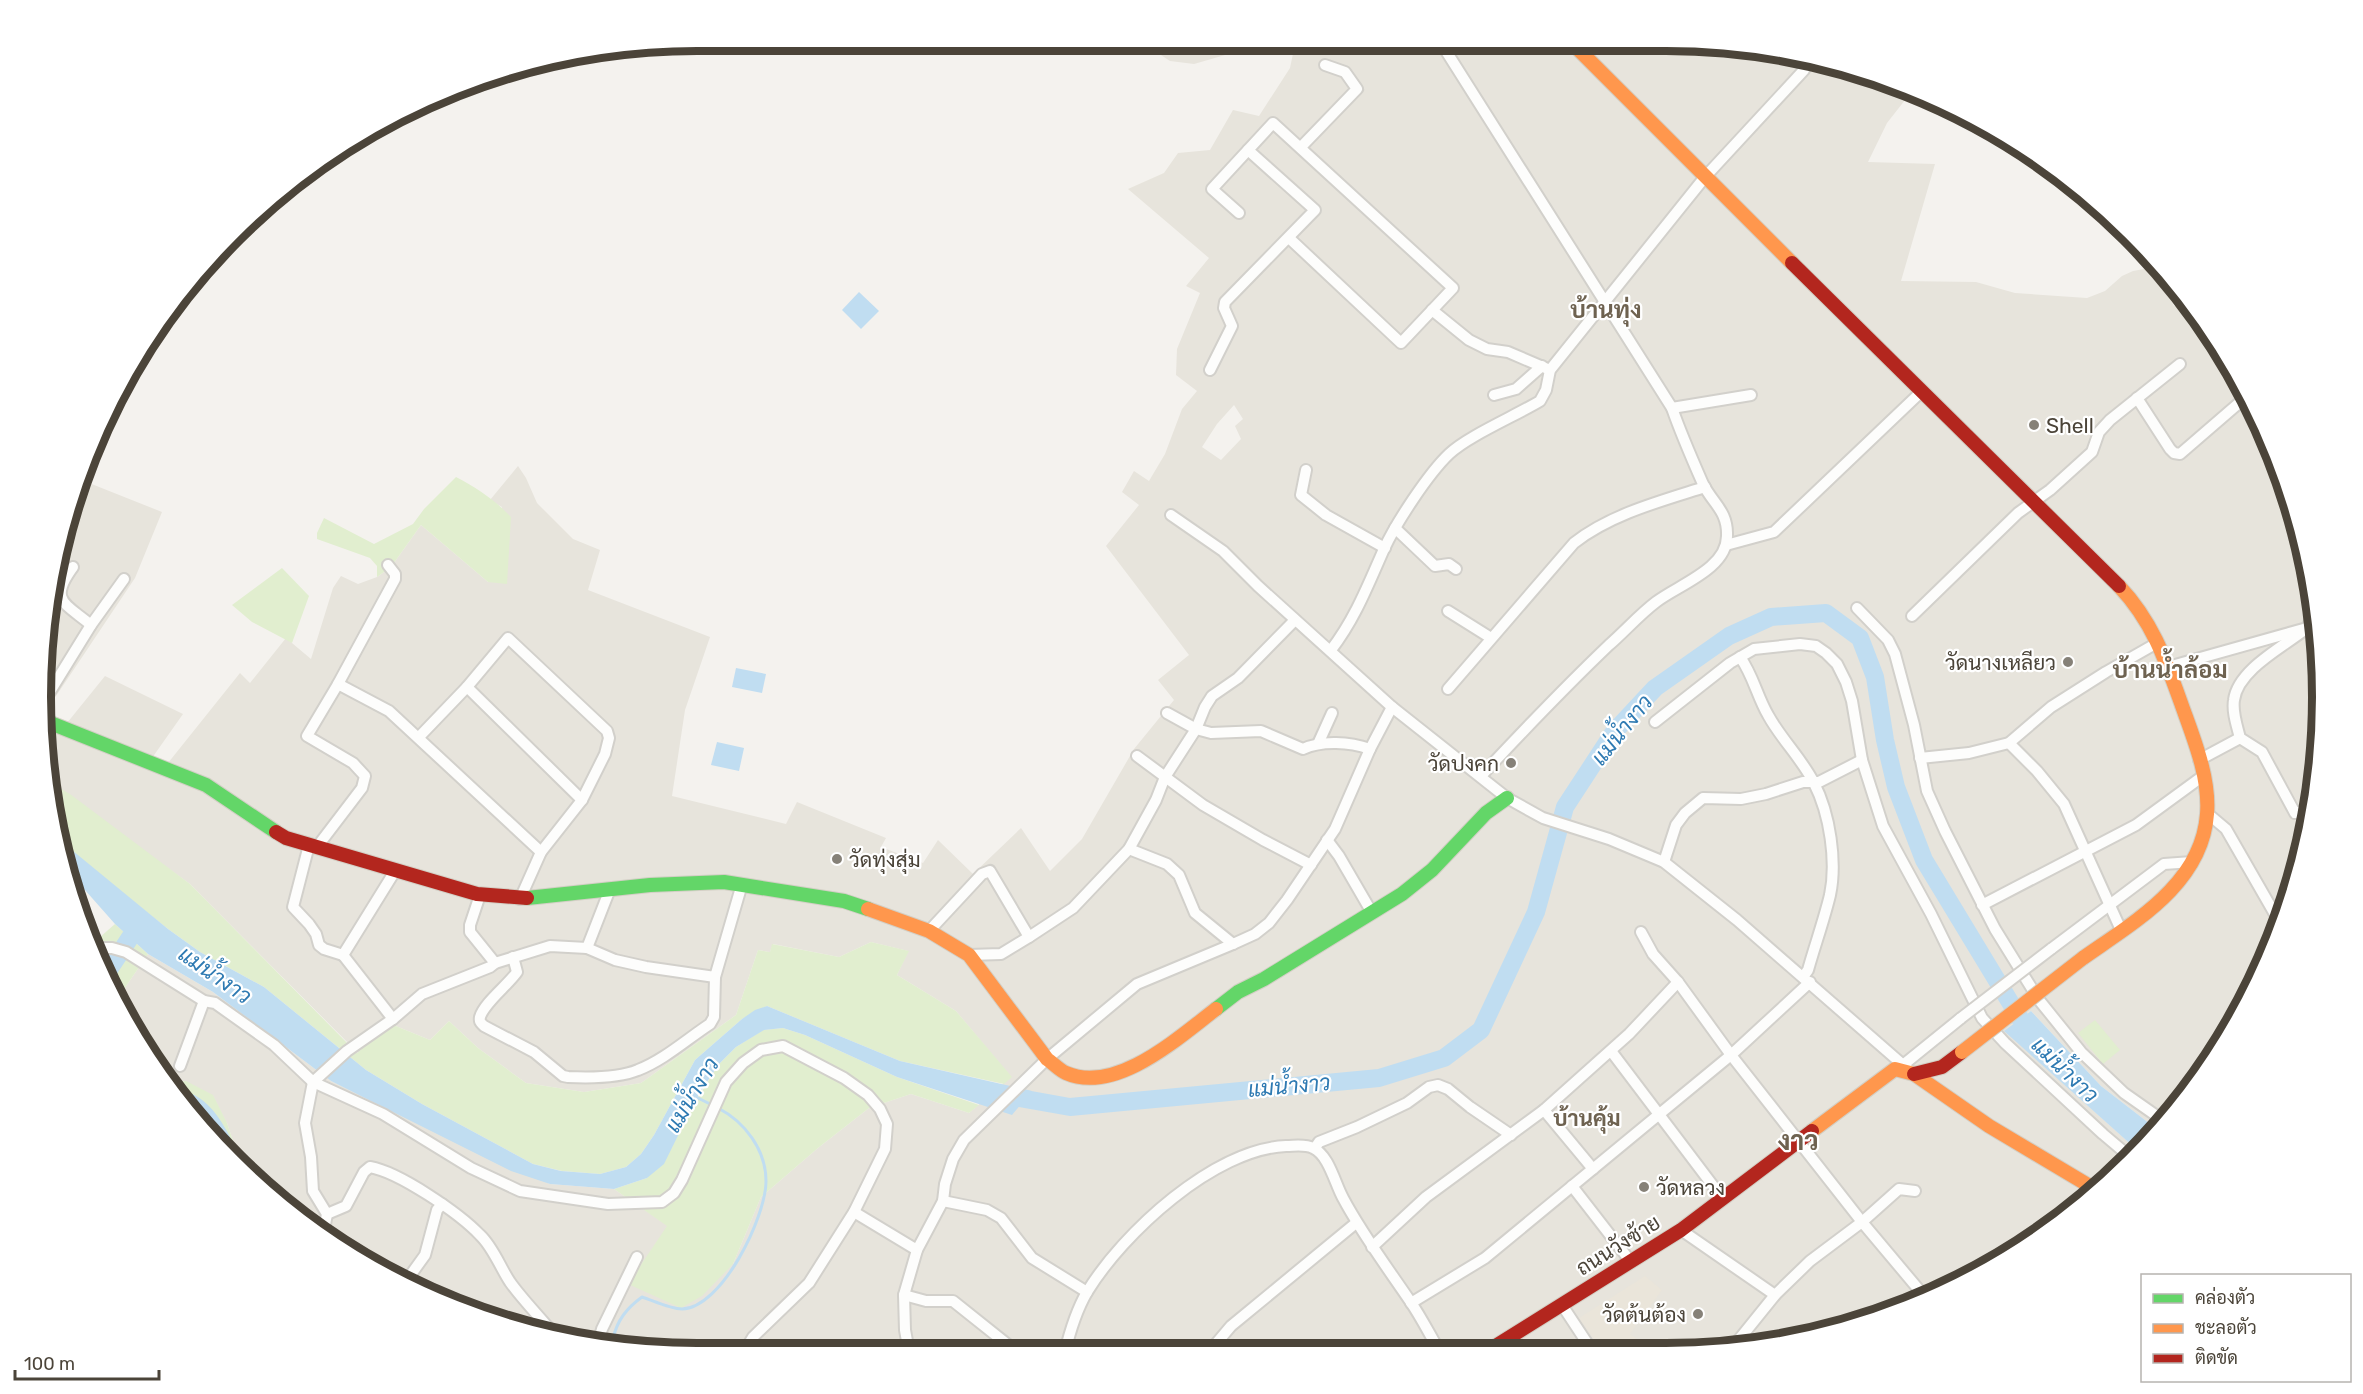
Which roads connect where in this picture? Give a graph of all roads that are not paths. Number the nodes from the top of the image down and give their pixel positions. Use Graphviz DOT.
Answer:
graph roads {
  1 [pos="1446,51"];
  2 [pos="1580,51"];
  3 [pos="1325,65"];
  4 [pos="1804,70"];
  5 [pos="1301,147"];
  6 [pos="1248,150"];
  7 [pos="1705,177"];
  8 [pos="1239,213"];
  9 [pos="1289,238"];
  10 [pos="1605,303"];
  11 [pos="1432,310"];
  12 [pos="2180,364"];
  13 [pos="1546,368"];
  14 [pos="1210,370"];
  15 [pos="1921,392"];
  16 [pos="1494,394"];
  17 [pos="1750,395"];
  18 [pos="2137,398"];
  19 [pos="2240,402"];
  20 [pos="1672,408"];
  21 [pos="1306,470"];
  22 [pos="1705,487"];
  23 [pos="2033,502"];
  24 [pos="1171,515"];
  25 [pos="1395,528"];
  26 [pos="1726,545"];
  27 [pos="1385,548"];
  28 [pos="388,565"];
  29 [pos="73,567"];
  30 [pos="1456,569"];
  31 [pos="124,579"];
  32 [pos="61,586"];
  33 [pos="60,595"];
  34 [pos="1857,608"];
  35 [pos="1448,611"];
  36 [pos="1912,616"];
  37 [pos="1295,620"];
  38 [pos="91,625"];
  39 [pos="2307,628"];
  40 [pos="1491,638"];
  41 [pos="2157,643"];
  42 [pos="1331,650"];
  43 [pos="1740,657"];
  44 [pos="2168,667"];
  45 [pos="338,684"];
  46 [pos="467,687"];
  47 [pos="1448,689"];
  48 [pos="51,690"];
  49 [pos="1392,707"];
  50 [pos="1167,713"];
  51 [pos="1332,713"];
  52 [pos="1655,722"];
  53 [pos="52,723"];
  54 [pos="1197,729"];
  55 [pos="418,737"];
  56 [pos="2240,738"];
  57 [pos="2009,743"];
  58 [pos="1318,744"];
  59 [pos="1370,749"];
  60 [pos="1137,756"];
  61 [pos="1920,758"];
  62 [pos="1862,760"];
  63 [pos="2199,760"];
  64 [pos="1481,776"];
  65 [pos="2204,776"];
  66 [pos="1165,777"];
  67 [pos="1814,782"];
  68 [pos="1507,798"];
  69 [pos="582,800"];
  70 [pos="2302,811"];
  71 [pos="2207,813"];
  72 [pos="1327,840"];
  73 [pos="313,846"];
  74 [pos="1129,849"];
  75 [pos="541,852"];
  76 [pos="2086,853"];
  77 [pos="1664,862"];
  78 [pos="2192,862"];
  79 [pos="1311,865"];
  80 [pos="395,871"];
  81 [pos="742,884"];
  82 [pos="610,889"];
  83 [pos="480,894"];
  84 [pos="520,899"];
  85 [pos="1982,905"];
  86 [pos="2109,906"];
  87 [pos="1371,911"];
  88 [pos="2275,914"];
  89 [pos="2121,930"];
  90 [pos="929,931"];
  91 [pos="1641,932"];
  92 [pos="1029,937"];
  93 [pos="1233,944"];
  94 [pos="102,948"];
  95 [pos="587,948"];
  96 [pos="343,955"];
  97 [pos="969,955"];
  98 [pos="513,957"];
  99 [pos="495,963"];
  100 [pos="715,977"];
  101 [pos="1807,980"];
  102 [pos="1678,982"];
  103 [pos="204,1001"];
  104 [pos="393,1019"];
  105 [pos="1611,1051"];
  106 [pos="1731,1055"];
  107 [pos="1047,1059"];
  108 [pos="1903,1065"];
  109 [pos="180,1066"];
  110 [pos="1914,1074"];
  111 [pos="315,1079"];
  112 [pos="1544,1110"];
  113 [pos="1659,1113"];
  114 [pos="2157,1116"];
  115 [pos="1511,1135"];
  116 [pos="1800,1141"];
  117 [pos="1315,1148"];
  118 [pos="2125,1152"];
  119 [pos="1593,1169"];
  120 [pos="1572,1186"];
  121 [pos="2089,1186"];
  122 [pos="1915,1191"];
  123 [pos="1723,1199"];
  124 [pos="944,1201"];
  125 [pos="442,1204"];
  126 [pos="854,1212"];
  127 [pos="327,1214"];
  128 [pos="1356,1222"];
  129 [pos="1862,1222"];
  130 [pos="325,1225"];
  131 [pos="1681,1230"];
  132 [pos="1372,1246"];
  133 [pos="917,1250"];
  134 [pos="637,1257"];
  135 [pos="1631,1262"];
  136 [pos="410,1276"];
  137 [pos="1920,1291"];
  138 [pos="1087,1292"];
  139 [pos="904,1295"];
  140 [pos="1775,1295"];
  141 [pos="1411,1303"];
  142 [pos="1562,1305"];
  143 [pos="546,1325"];
  144 [pos="601,1335"];
  145 [pos="1740,1338"];
  146 [pos="749,1343"];
  147 [pos="907,1343"];
  148 [pos="1006,1343"];
  149 [pos="1068,1343"];
  150 [pos="1217,1343"];
  151 [pos="1435,1343"];
  152 [pos="1501,1343"];
  153 [pos="1587,1343"];
  1 -- 10 [label="street"];
  2 -- 7 [label="main road"];
  3 -- 5 [label="street"];
  4 -- 7 [label="street"];
  5 -- 6 [label="street"];
  5 -- 11 [label="street"];
  6 -- 8 [label="street"];
  6 -- 9 [label="street"];
  7 -- 10 [label="street"];
  7 -- 15 [label="main road"];
  9 -- 11 [label="street"];
  9 -- 14 [label="street"];
  10 -- 13 [label="street"];
  10 -- 20 [label="street"];
  11 -- 13 [label="street"];
  12 -- 18 [label="street"];
  13 -- 16 [label="street"];
  13 -- 25 [label="street"];
  15 -- 23 [label="main road"];
  15 -- 26 [label="street"];
  17 -- 20 [label="street"];
  18 -- 19 [label="street"];
  18 -- 23 [label="street"];
  20 -- 22 [label="street"];
  21 -- 27 [label="street"];
  22 -- 26 [label="street"];
  22 -- 40 [label="street"];
  23 -- 36 [label="street"];
  23 -- 41 [label="main road"];
  24 -- 37 [label="street"];
  25 -- 27 [label="street"];
  25 -- 30 [label="street"];
  26 -- 64 [label="street"];
  27 -- 42 [label="street"];
  28 -- 45 [label="street"];
  29 -- 32 [label="street"];
  31 -- 38 [label="street"];
  33 -- 38 [label="street"];
  34 -- 61 [label="street"];
  35 -- 40 [label="street"];
  37 -- 42 [label="street"];
  37 -- 54 [label="street"];
  38 -- 48 [label="street"];
  39 -- 44 [label="street"];
  39 -- 56 [label="street"];
  40 -- 47 [label="street"];
  41 -- 44 [label="main road"];
  41 -- 57 [label="street"];
  42 -- 49 [label="street"];
  43 -- 52 [label="street"];
  43 -- 62 [label="street"];
  43 -- 67 [label="street"];
  44 -- 63 [label="main road"];
  45 -- 55 [label="street"];
  45 -- 73 [label="street"];
  46 -- 55 [label="street"];
  46 -- 69 [label="street"];
  46 -- 69 [label="street"];
  49 -- 59 [label="street"];
  49 -- 64 [label="street"];
  50 -- 54 [label="street"];
  51 -- 58 [label="street"];
  53 -- 73 [label="main road"];
  54 -- 58 [label="street"];
  54 -- 66 [label="street"];
  55 -- 75 [label="street"];
  56 -- 63 [label="street"];
  56 -- 70 [label="street"];
  57 -- 61 [label="street"];
  57 -- 76 [label="street"];
  58 -- 59 [label="street"];
  59 -- 72 [label="street"];
  60 -- 66 [label="street"];
  61 -- 85 [label="street"];
  62 -- 67 [label="street"];
  62 -- 118 [label="street"];
  63 -- 65 [label="main road"];
  64 -- 68 [label="street"];
  65 -- 71 [label="main road"];
  65 -- 76 [label="street"];
  66 -- 74 [label="street"];
  66 -- 79 [label="street"];
  67 -- 77 [label="street"];
  67 -- 101 [label="street"];
  68 -- 77 [label="street"];
  68 -- 87 [label="main road"];
  69 -- 75 [label="street"];
  71 -- 78 [label="main road"];
  71 -- 88 [label="street"];
  72 -- 79 [label="street"];
  72 -- 87 [label="street"];
  73 -- 80 [label="main road"];
  73 -- 96 [label="street"];
  74 -- 92 [label="street"];
  74 -- 93 [label="street"];
  75 -- 84 [label="street"];
  76 -- 85 [label="street"];
  76 -- 86 [label="street"];
  77 -- 101 [label="street"];
  78 -- 86 [label="street"];
  78 -- 89 [label="main road"];
  79 -- 93 [label="street"];
  80 -- 83 [label="main road"];
  80 -- 96 [label="street"];
  81 -- 82 [label="main road"];
  81 -- 90 [label="main road"];
  81 -- 100 [label="street"];
  82 -- 84 [label="main road"];
  82 -- 95 [label="street"];
  83 -- 84 [label="main road"];
  83 -- 99 [label="street"];
  85 -- 114 [label="street"];
  86 -- 89 [label="street"];
  86 -- 108 [label="street, bridge"];
  87 -- 107 [label="main road"];
  89 -- 110 [label="main road, bridge"];
  90 -- 92 [label="street"];
  90 -- 97 [label="main road"];
  91 -- 102 [label="street"];
  92 -- 97 [label="street"];
  93 -- 107 [label="street"];
  94 -- 103 [label="street"];
  95 -- 98 [label="street"];
  95 -- 100 [label="street"];
  96 -- 104 [label="street"];
  97 -- 107 [label="main road"];
  98 -- 99 [label="street"];
  98 -- 100 [label="street"];
  99 -- 104 [label="street"];
  101 -- 106 [label="street"];
  101 -- 108 [label="street"];
  102 -- 105 [label="street"];
  102 -- 106 [label="street"];
  103 -- 109 [label="street"];
  103 -- 111 [label="street"];
  104 -- 111 [label="street"];
  105 -- 112 [label="street"];
  105 -- 113 [label="street"];
  106 -- 113 [label="street"];
  106 -- 116 [label="street"];
  107 -- 124 [label="street"];
  108 -- 110 [label="street"];
  110 -- 116 [label="main road, ถนนวังซ้าย"];
  110 -- 121 [label="main road"];
  111 -- 126 [label="street"];
  111 -- 127 [label="street"];
  112 -- 115 [label="street"];
  112 -- 119 [label="street"];
  113 -- 119 [label="street"];
  113 -- 123 [label="street"];
  115 -- 117 [label="street"];
  115 -- 132 [label="street"];
  116 -- 123 [label="main road, ถนนวังซ้าย"];
  116 -- 129 [label="street"];
  117 -- 128 [label="street"];
  117 -- 138 [label="street"];
  119 -- 120 [label="street"];
  120 -- 135 [label="street"];
  120 -- 141 [label="street"];
  122 -- 129 [label="street"];
  123 -- 131 [label="main road, ถนนวังซ้าย"];
  124 -- 133 [label="street"];
  124 -- 138 [label="street"];
  125 -- 127 [label="street"];
  125 -- 136 [label="street"];
  125 -- 143 [label="street"];
  126 -- 133 [label="street"];
  126 -- 146 [label="street"];
  127 -- 130 [label="street"];
  128 -- 132 [label="street"];
  128 -- 150 [label="street"];
  129 -- 137 [label="street"];
  129 -- 140 [label="street"];
  131 -- 135 [label="main road, ถนนวังซ้าย"];
  131 -- 140 [label="street"];
  132 -- 141 [label="street"];
  133 -- 139 [label="street"];
  134 -- 144 [label="street"];
  135 -- 142 [label="main road, ถนนวังซ้าย"];
  138 -- 149 [label="street"];
  139 -- 147 [label="street"];
  139 -- 148 [label="street"];
  140 -- 145 [label="street"];
  141 -- 151 [label="street"];
  142 -- 152 [label="main road, ถนนวังซ้าย"];
  142 -- 153 [label="street"];
}
